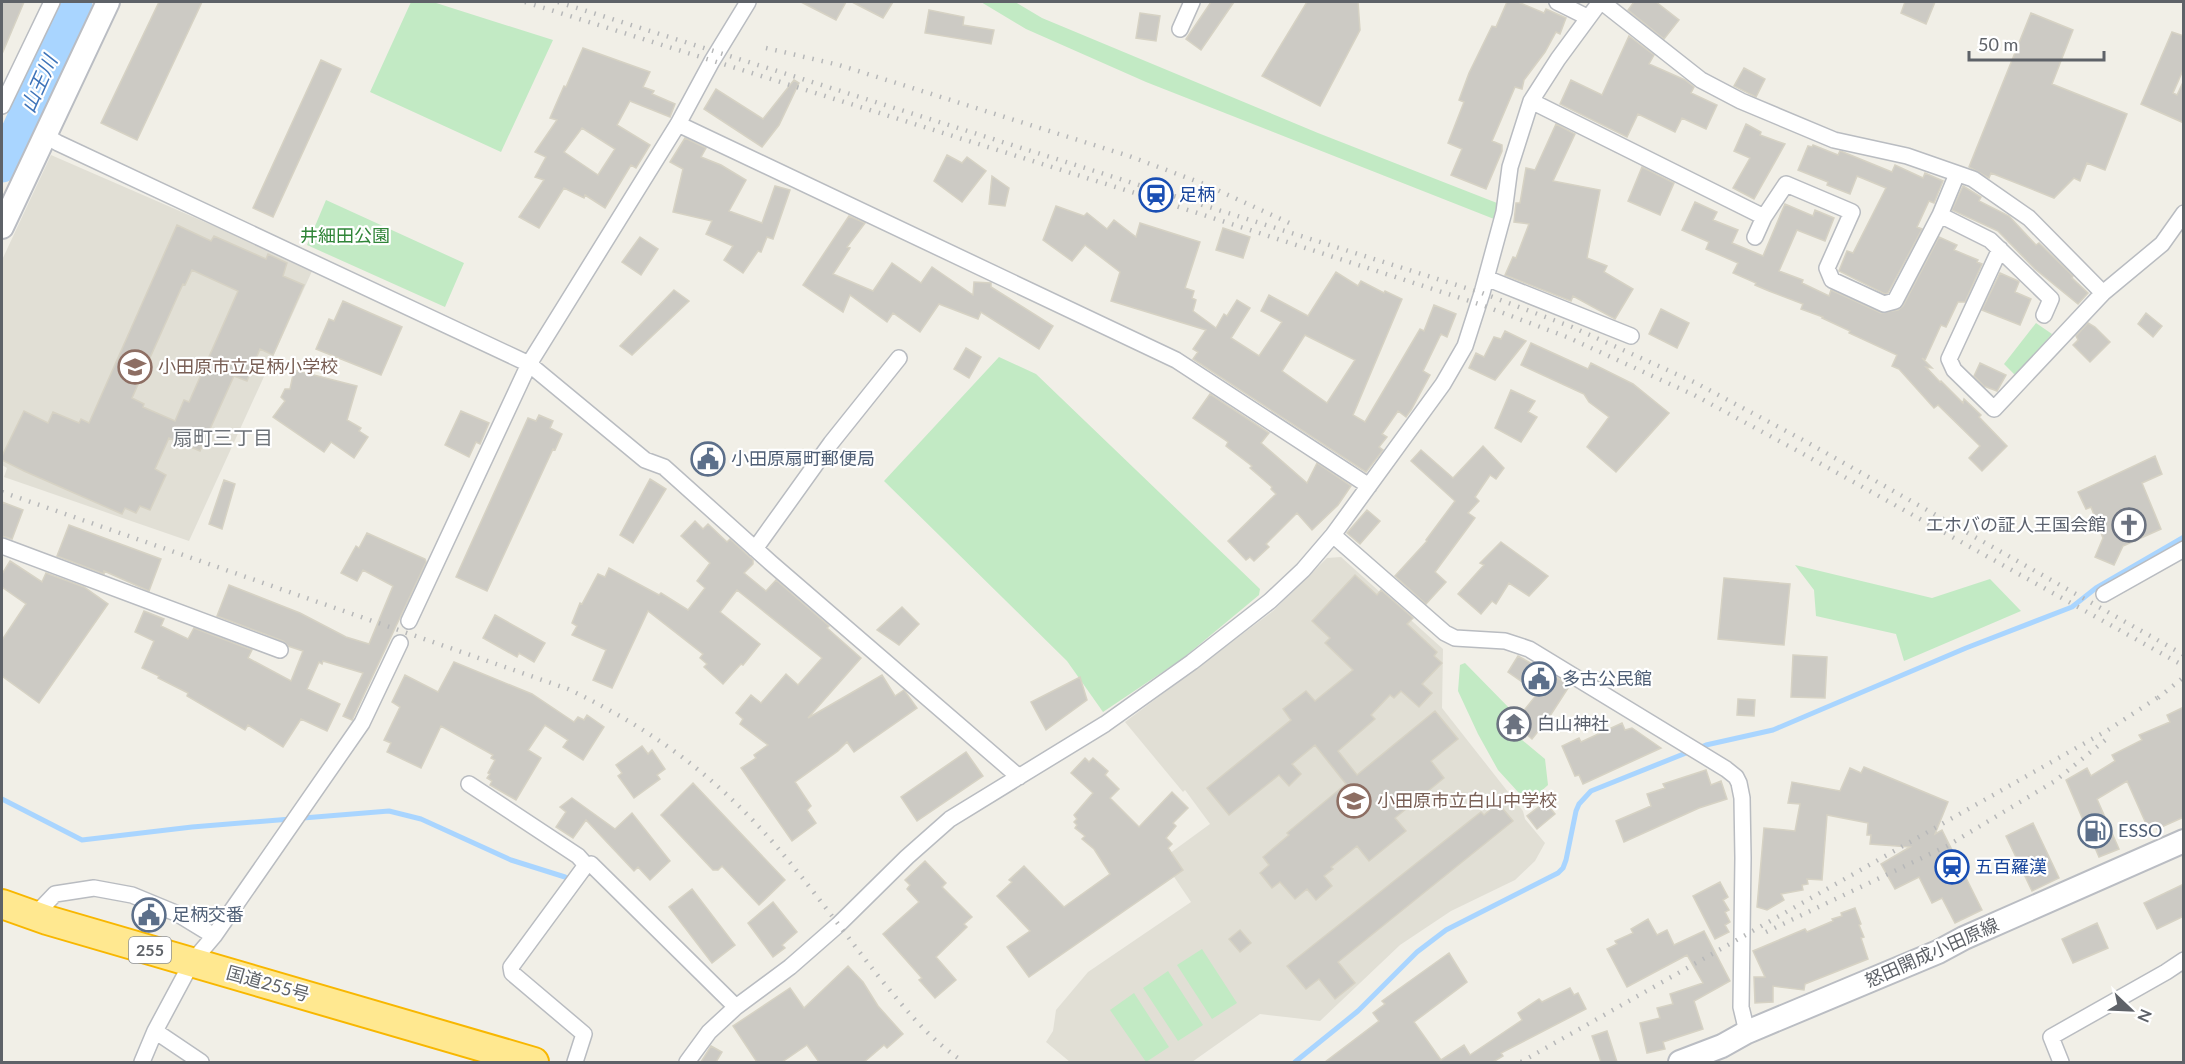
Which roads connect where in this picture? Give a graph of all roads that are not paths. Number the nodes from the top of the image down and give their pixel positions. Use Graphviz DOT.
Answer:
graph roads {
  1 [pos="52,2"];
  2 [pos="108,2"];
  3 [pos="748,2"];
  4 [pos="1192,2"];
  5 [pos="1557,2"];
  6 [pos="1601,2"];
  7 [pos="1587,17"];
  8 [pos="1180,29"];
  9 [pos="1531,101"];
  10 [pos="2,106"];
  11 [pos="678,124"];
  12 [pos="44,135"];
  13 [pos="1957,174"];
  14 [pos="2184,213"];
  15 [pos="1940,215"];
  16 [pos="1764,217"];
  17 [pos="2,227"];
  18 [pos="1755,237"];
  19 [pos="2000,249"];
  20 [pos="1486,278"];
  21 [pos="2103,293"];
  22 [pos="2044,315"];
  23 [pos="1631,336"];
  24 [pos="899,358"];
  25 [pos="529,364"];
  26 [pos="1369,486"];
  27 [pos="1333,535"];
  28 [pos="2,546"];
  29 [pos="755,549"];
  30 [pos="2184,549"];
  31 [pos="2104,594"];
  32 [pos="409,621"];
  33 [pos="400,643"];
  34 [pos="280,650"];
  35 [pos="1019,777"];
  36 [pos="469,784"];
  37 [pos="2184,841"];
  38 [pos="586,865"];
  39 [pos="2,904"];
  40 [pos="34,916"];
  41 [pos="214,936"];
  42 [pos="2184,960"];
  43 [pos="192,962"];
  44 [pos="736,1008"];
  45 [pos="155,1031"];
  46 [pos="1747,1032"];
  47 [pos="142,1062"];
  48 [pos="201,1062"];
  49 [pos="534,1062"];
  50 [pos="575,1062"];
  51 [pos="687,1062"];
  52 [pos="1680,1062"];
  53 [pos="2061,1062"];
  1 -- 10 [label="street"];
  2 -- 12 [label="main road"];
  3 -- 11 [label="street"];
  4 -- 8 [label="street"];
  5 -- 7 [label="street"];
  6 -- 7 [label="street"];
  6 -- 13 [label="street"];
  7 -- 9 [label="street"];
  9 -- 16 [label="street"];
  9 -- 20 [label="street"];
  11 -- 25 [label="street"];
  11 -- 26 [label="street"];
  12 -- 17 [label="main road"];
  12 -- 25 [label="street"];
  13 -- 15 [label="street"];
  13 -- 21 [label="street"];
  14 -- 21 [label="street"];
  15 -- 16 [label="street"];
  15 -- 19 [label="street"];
  16 -- 18 [label="street"];
  19 -- 21 [label="street"];
  19 -- 22 [label="street"];
  20 -- 23 [label="street"];
  20 -- 26 [label="street"];
  24 -- 29 [label="street"];
  25 -- 29 [label="street"];
  25 -- 32 [label="street"];
  26 -- 27 [label="street"];
  27 -- 35 [label="street"];
  27 -- 46 [label="street"];
  28 -- 34 [label="street"];
  29 -- 35 [label="street"];
  30 -- 31 [label="street"];
  33 -- 41 [label="street"];
  35 -- 44 [label="street"];
  36 -- 38 [label="street"];
  37 -- 46 [label="main road, 怒田開成小田原線"];
  38 -- 44 [label="street"];
  38 -- 50 [label="street"];
  39 -- 40 [label="highway, 国道255号 / 255"];
  40 -- 41 [label="street"];
  40 -- 43 [label="highway, 国道255号 / 255"];
  41 -- 43 [label="street"];
  42 -- 53 [label="street"];
  43 -- 45 [label="street"];
  43 -- 49 [label="highway, 国道255号 / 255"];
  44 -- 51 [label="street"];
  45 -- 47 [label="street"];
  45 -- 48 [label="street"];
  46 -- 52 [label="main road, 怒田開成小田原線"];
}
